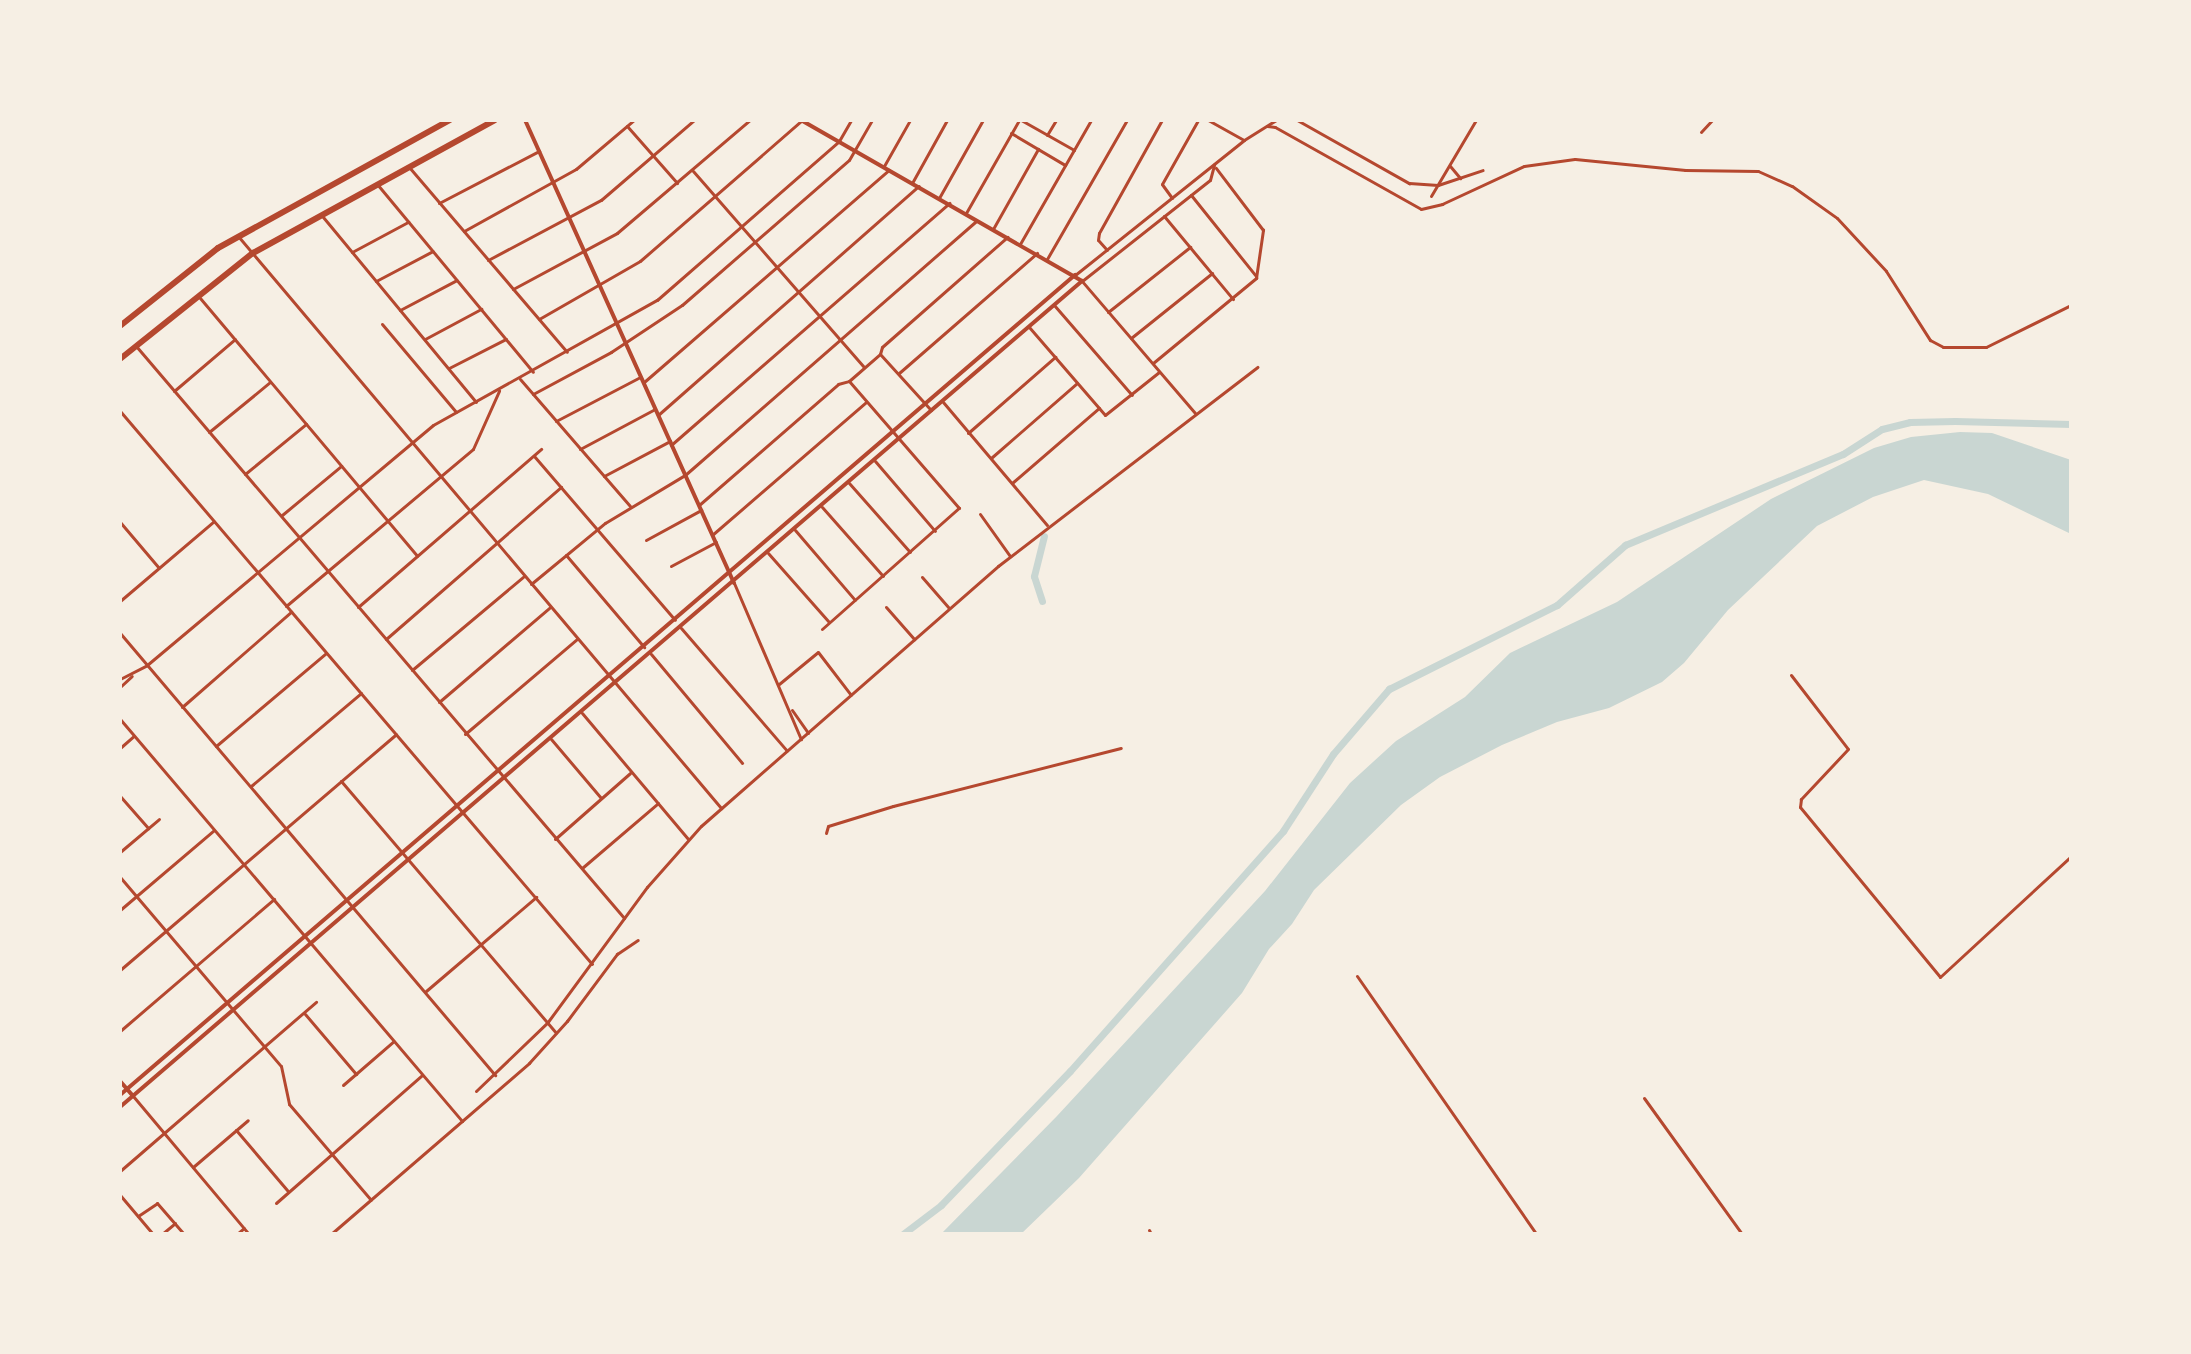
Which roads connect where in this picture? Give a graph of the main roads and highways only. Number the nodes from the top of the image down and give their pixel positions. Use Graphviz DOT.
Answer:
graph roads {
  1 [pos="450,120"];
  2 [pos="495,120"];
  3 [pos="120,326"];
  4 [pos="120,359"];
  1 -- 3 [label="main road"];
  2 -- 4 [label="main road"];
}
